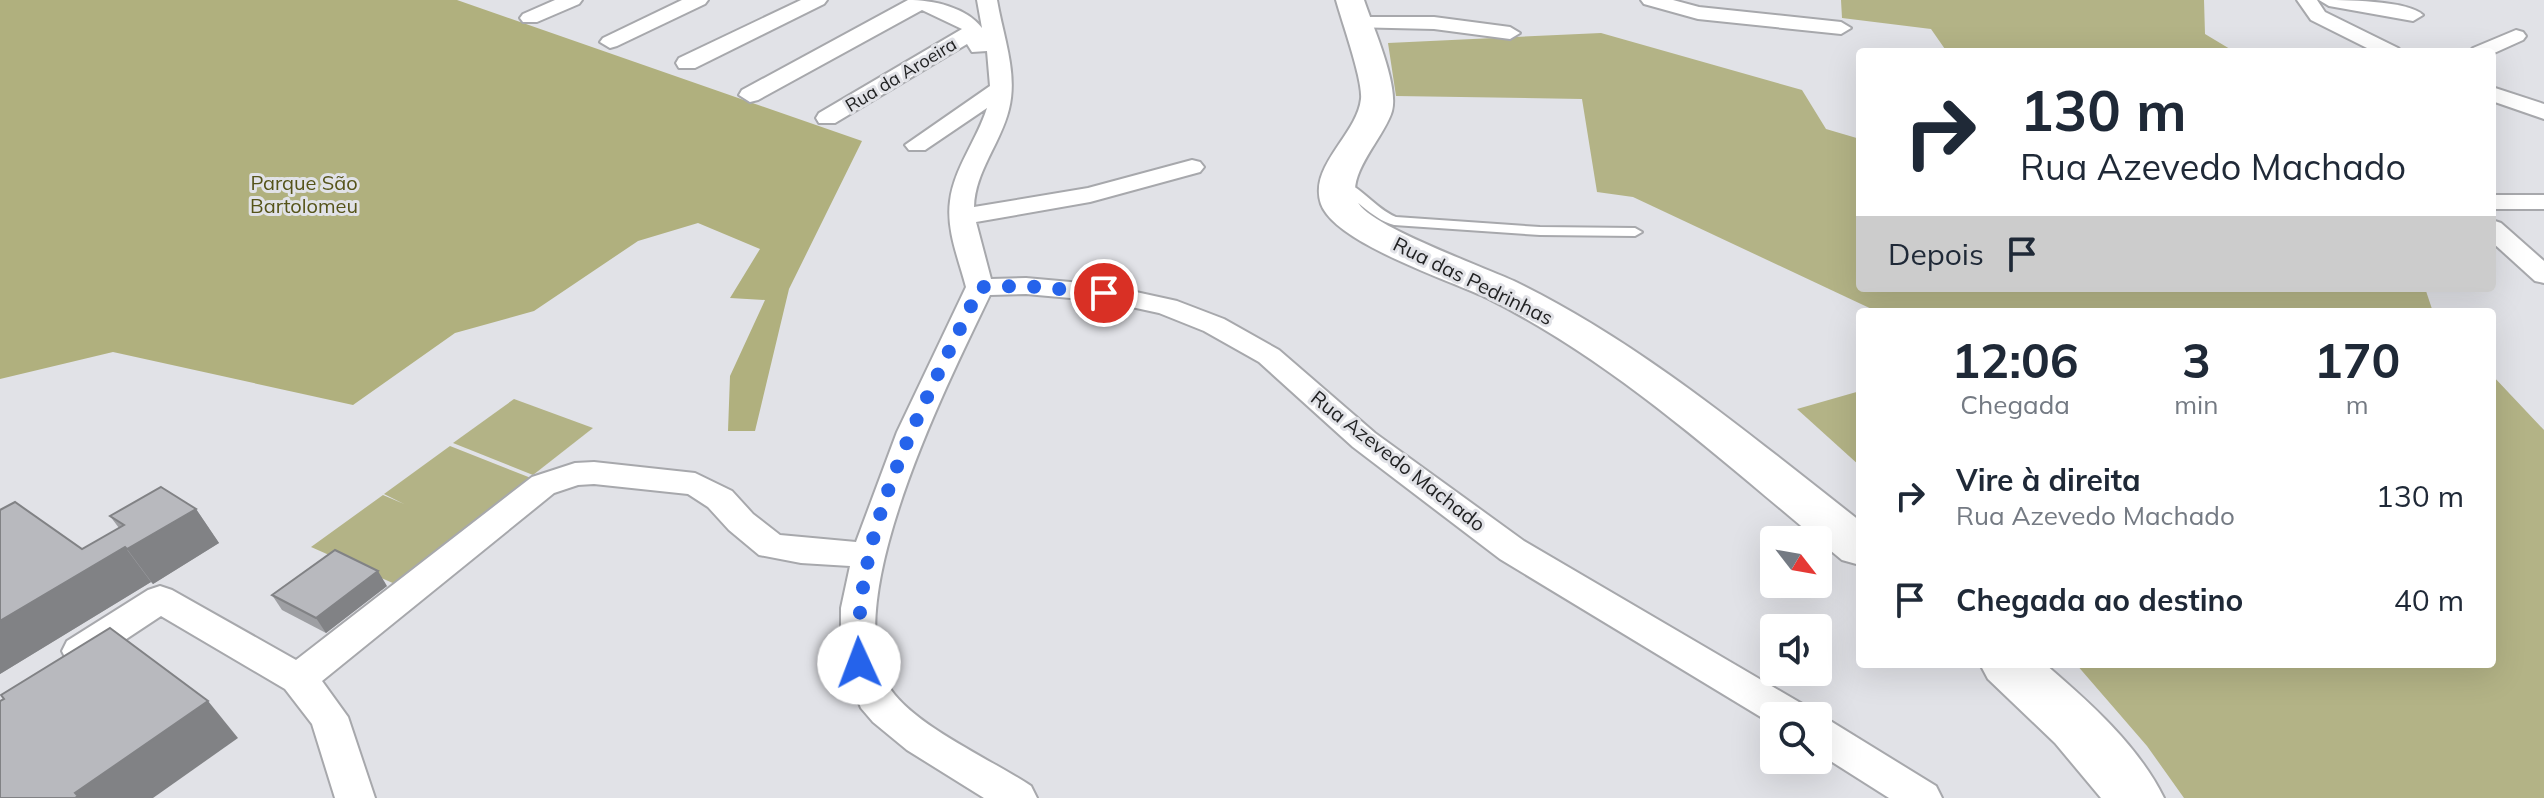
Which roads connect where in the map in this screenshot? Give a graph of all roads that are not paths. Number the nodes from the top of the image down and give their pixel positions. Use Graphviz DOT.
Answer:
graph roads {
  1 [pos="572,0"];
  2 [pos="698,0"];
  3 [pos="817,0"];
  4 [pos="987,0"];
  5 [pos="1651,0"];
  6 [pos="2307,0"];
  7 [pos="2329,0"];
  8 [pos="919,1"];
  9 [pos="1353,12"];
  10 [pos="2413,15"];
  11 [pos="530,18"];
  12 [pos="1841,28"];
  13 [pos="974,31"];
  14 [pos="1510,33"];
  15 [pos="2516,36"];
  16 [pos="610,42"];
  17 [pos="2383,48"];
  18 [pos="2489,48"];
  19 [pos="687,63"];
  20 [pos="1001,81"];
  21 [pos="750,95"];
  22 [pos="2496,95"];
  23 [pos="2544,112"];
  24 [pos="827,118"];
  25 [pos="917,145"];
  26 [pos="1192,167"];
  27 [pos="1337,182"];
  28 [pos="2496,202"];
  29 [pos="2544,202"];
  30 [pos="962,217"];
  31 [pos="1635,232"];
  32 [pos="2496,232"];
  33 [pos="2544,275"];
  34 [pos="980,287"];
  35 [pos="1856,544"];
  36 [pos="870,555"];
  37 [pos="53,668"];
  38 [pos="2012,668"];
  39 [pos="298,679"];
  40 [pos="1767,702"];
  41 [pos="1832,742"];
  42 [pos="355,798"];
  43 [pos="1017,798"];
  44 [pos="1922,798"];
  45 [pos="2134,798"];
  1 -- 11 [label="street"];
  2 -- 16 [label="street"];
  3 -- 19 [label="street"];
  4 -- 20 [label="street"];
  5 -- 12 [label="street"];
  6 -- 17 [label="street"];
  7 -- 10 [label="street"];
  8 -- 13 [label="street"];
  8 -- 21 [label="street"];
  9 -- 14 [label="street"];
  9 -- 27 [label="main road"];
  13 -- 20 [label="street"];
  13 -- 24 [label="street, Rua da Aroeira"];
  15 -- 18 [label="street"];
  20 -- 25 [label="street"];
  20 -- 30 [label="street"];
  22 -- 23 [label="street"];
  26 -- 30 [label="street"];
  27 -- 31 [label="lane"];
  27 -- 35 [label="main road, Rua das Pedrinhas"];
  28 -- 29 [label="street"];
  30 -- 34 [label="street"];
  32 -- 33 [label="street"];
  34 -- 36 [label="street"];
  34 -- 40 [label="street, Rua Azevedo Machado"];
  36 -- 39 [label="street"];
  36 -- 43 [label="street"];
  37 -- 39 [label="street"];
  38 -- 45 [label="main road"];
  39 -- 42 [label="street"];
  41 -- 44 [label="street"];
}
